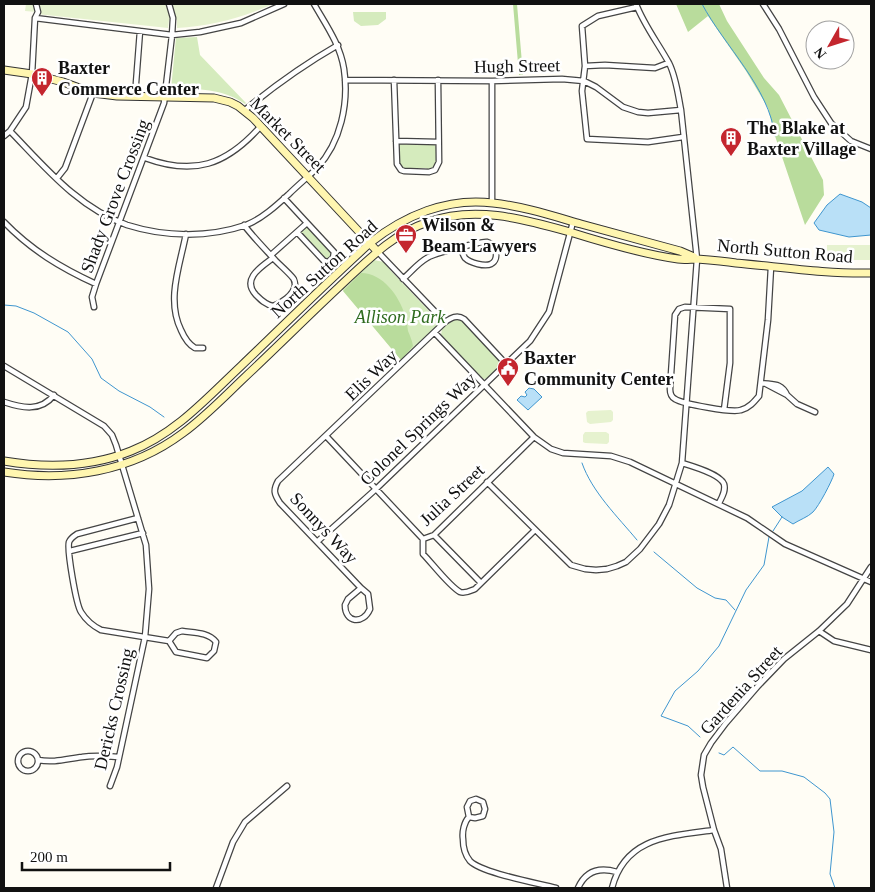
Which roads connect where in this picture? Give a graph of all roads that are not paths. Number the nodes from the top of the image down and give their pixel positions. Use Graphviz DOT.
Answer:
graph roads {
  1 [pos="36,4"];
  2 [pos="169,4"];
  3 [pos="284,4"];
  4 [pos="314,4"];
  5 [pos="763,4"];
  6 [pos="637,6"];
  7 [pos="35,18"];
  8 [pos="140,31"];
  9 [pos="172,35"];
  10 [pos="338,45"];
  11 [pos="668,63"];
  12 [pos="586,66"];
  13 [pos="4,70"];
  14 [pos="32,74"];
  15 [pos="345,80"];
  16 [pos="394,80"];
  17 [pos="438,80"];
  18 [pos="492,81"];
  19 [pos="584,81"];
  20 [pos="93,94"];
  21 [pos="135,96"];
  22 [pos="166,96"];
  23 [pos="245,110"];
  24 [pos="681,110"];
  25 [pos="260,127"];
  26 [pos="10,131"];
  27 [pos="4,136"];
  28 [pos="684,137"];
  29 [pos="396,141"];
  30 [pos="438,142"];
  31 [pos="871,149"];
  32 [pos="145,158"];
  33 [pos="308,176"];
  34 [pos="57,178"];
  35 [pos="284,198"];
  36 [pos="492,202"];
  37 [pos="4,222"];
  38 [pos="120,222"];
  39 [pos="573,222"];
  40 [pos="306,223"];
  41 [pos="244,225"];
  42 [pos="296,232"];
  43 [pos="570,232"];
  44 [pos="186,234"];
  45 [pos="370,243"];
  46 [pos="460,248"];
  47 [pos="377,251"];
  48 [pos="272,256"];
  49 [pos="697,259"];
  50 [pos="771,267"];
  51 [pos="871,273"];
  52 [pos="403,279"];
  53 [pos="96,284"];
  54 [pos="94,307"];
  55 [pos="694,308"];
  56 [pos="445,322"];
  57 [pos="435,332"];
  58 [pos="203,348"];
  59 [pos="506,364"];
  60 [pos="4,366"];
  61 [pos="764,383"];
  62 [pos="485,385"];
  63 [pos="54,395"];
  64 [pos="4,402"];
  65 [pos="687,403"];
  66 [pos="724,410"];
  67 [pos="815,412"];
  68 [pos="327,437"];
  69 [pos="534,437"];
  70 [pos="119,455"];
  71 [pos="4,461"];
  72 [pos="682,463"];
  73 [pos="122,465"];
  74 [pos="4,472"];
  75 [pos="487,482"];
  76 [pos="277,484"];
  77 [pos="676,485"];
  78 [pos="376,489"];
  79 [pos="719,503"];
  80 [pos="138,518"];
  81 [pos="535,530"];
  82 [pos="142,533"];
  83 [pos="434,535"];
  84 [pos="423,539"];
  85 [pos="318,541"];
  86 [pos="70,551"];
  87 [pos="871,567"];
  88 [pos="864,580"];
  89 [pos="871,582"];
  90 [pos="481,583"];
  91 [pos="361,588"];
  92 [pos="819,631"];
  93 [pos="145,637"];
  94 [pos="169,641"];
  95 [pos="871,650"];
  96 [pos="119,757"];
  97 [pos="38,760"];
  98 [pos="110,786"];
  99 [pos="287,786"];
  100 [pos="469,817"];
  101 [pos="714,830"];
  102 [pos="618,872"];
  103 [pos="216,888"];
  104 [pos="556,888"];
  105 [pos="578,888"];
  106 [pos="612,888"];
  107 [pos="727,888"];
  1 -- 7 [label="street"];
  2 -- 9 [label="street, Shady Grove Crossing"];
  3 -- 9 [label="street"];
  4 -- 10 [label="street"];
  5 -- 31 [label="street"];
  6 -- 11 [label="street"];
  6 -- 12 [label="street"];
  7 -- 8 [label="street"];
  7 -- 14 [label="street"];
  8 -- 9 [label="street"];
  8 -- 21 [label="street"];
  9 -- 22 [label="street, Shady Grove Crossing"];
  10 -- 15 [label="street"];
  10 -- 23 [label="street"];
  11 -- 12 [label="street"];
  11 -- 24 [label="street"];
  12 -- 19 [label="street"];
  13 -- 14 [label="main road, Market Street"];
  14 -- 20 [label="main road, Market Street"];
  14 -- 26 [label="street"];
  15 -- 16 [label="street, Hugh Street"];
  15 -- 33 [label="street"];
  16 -- 17 [label="street, Hugh Street"];
  16 -- 29 [label="street"];
  17 -- 18 [label="street, Hugh Street"];
  17 -- 30 [label="street"];
  18 -- 19 [label="street, Hugh Street"];
  18 -- 36 [label="street"];
  19 -- 24 [label="street, Hugh Street"];
  19 -- 28 [label="street"];
  20 -- 21 [label="main road, Market Street"];
  20 -- 34 [label="street"];
  21 -- 22 [label="main road, Market Street"];
  22 -- 23 [label="main road, Market Street"];
  22 -- 32 [label="street, Shady Grove Crossing"];
  23 -- 25 [label="main road, Market Street"];
  24 -- 28 [label="street"];
  25 -- 32 [label="street"];
  25 -- 33 [label="main road, Market Street"];
  26 -- 27 [label="street"];
  26 -- 34 [label="street"];
  28 -- 49 [label="street"];
  29 -- 30 [label="street"];
  29 -- 30 [label="street"];
  32 -- 38 [label="street, Shady Grove Crossing"];
  33 -- 35 [label="street"];
  33 -- 45 [label="main road, Market Street"];
  34 -- 38 [label="street"];
  35 -- 40 [label="street"];
  35 -- 41 [label="street"];
  36 -- 39 [label="main road, North Sutton Road"];
  36 -- 45 [label="main road, North Sutton Road"];
  37 -- 53 [label="street"];
  38 -- 44 [label="street"];
  38 -- 53 [label="street, Shady Grove Crossing"];
  39 -- 43 [label="street, Colonel Springs Way"];
  39 -- 49 [label="main road, North Sutton Road"];
  40 -- 42 [label="street"];
  40 -- 42 [label="street"];
  41 -- 44 [label="street"];
  41 -- 48 [label="street"];
  42 -- 48 [label="street"];
  43 -- 47 [label="main road, North Sutton Road"];
  43 -- 49 [label="main road, North Sutton Road"];
  43 -- 59 [label="street, Colonel Springs Way"];
  44 -- 58 [label="street"];
  45 -- 47 [label="main road, Market Street"];
  45 -- 70 [label="main road, North Sutton Road"];
  46 -- 46 [label="street"];
  46 -- 52 [label="street"];
  47 -- 52 [label="street"];
  47 -- 73 [label="main road, North Sutton Road"];
  48 -- 48 [label="street"];
  49 -- 50 [label="main road, North Sutton Road"];
  49 -- 55 [label="street"];
  50 -- 51 [label="main road, North Sutton Road"];
  50 -- 61 [label="street"];
  52 -- 56 [label="street"];
  53 -- 54 [label="street, Shady Grove Crossing"];
  55 -- 65 [label="street"];
  55 -- 65 [label="street"];
  55 -- 66 [label="street"];
  56 -- 57 [label="street, Elis Way"];
  56 -- 59 [label="street"];
  57 -- 62 [label="street"];
  57 -- 68 [label="street, Elis Way"];
  59 -- 62 [label="street, Colonel Springs Way"];
  60 -- 63 [label="street, Dericks Crossing"];
  61 -- 66 [label="street"];
  61 -- 67 [label="street"];
  62 -- 69 [label="street"];
  62 -- 78 [label="street, Colonel Springs Way"];
  63 -- 64 [label="street"];
  63 -- 70 [label="street, Dericks Crossing"];
  65 -- 66 [label="street"];
  65 -- 72 [label="street"];
  68 -- 76 [label="street, Elis Way"];
  68 -- 78 [label="street"];
  69 -- 75 [label="street, Julia Street"];
  69 -- 77 [label="street"];
  70 -- 71 [label="main road, North Sutton Road"];
  70 -- 73 [label="street, Dericks Crossing"];
  72 -- 77 [label="street"];
  72 -- 79 [label="street"];
  73 -- 74 [label="main road, North Sutton Road"];
  73 -- 80 [label="street, Dericks Crossing"];
  75 -- 81 [label="street"];
  75 -- 83 [label="street, Julia Street"];
  76 -- 85 [label="street, Sonnys Way"];
  77 -- 79 [label="street"];
  77 -- 81 [label="street"];
  78 -- 84 [label="street"];
  78 -- 85 [label="street, Colonel Springs Way"];
  79 -- 88 [label="street"];
  80 -- 82 [label="street, Dericks Crossing"];
  80 -- 86 [label="street"];
  81 -- 90 [label="street, Julia Street"];
  82 -- 86 [label="street"];
  82 -- 93 [label="street, Dericks Crossing"];
  83 -- 84 [label="street, Julia Street"];
  83 -- 90 [label="street"];
  84 -- 90 [label="street, Julia Street"];
  85 -- 91 [label="street, Sonnys Way"];
  86 -- 93 [label="street"];
  87 -- 88 [label="street, Gardenia Street"];
  88 -- 89 [label="street"];
  88 -- 92 [label="street, Gardenia Street"];
  91 -- 91 [label="street, Sonnys Way"];
  92 -- 95 [label="street"];
  92 -- 101 [label="street, Gardenia Street"];
  93 -- 94 [label="street"];
  93 -- 96 [label="street, Dericks Crossing"];
  94 -- 94 [label="street"];
  96 -- 97 [label="street"];
  96 -- 98 [label="street, Dericks Crossing"];
  97 -- 97 [label="street"];
  99 -- 103 [label="street"];
  100 -- 100 [label="street"];
  100 -- 104 [label="street"];
  101 -- 102 [label="street"];
  101 -- 107 [label="street, Gardenia Street"];
  102 -- 105 [label="street"];
  102 -- 106 [label="street"];
}
